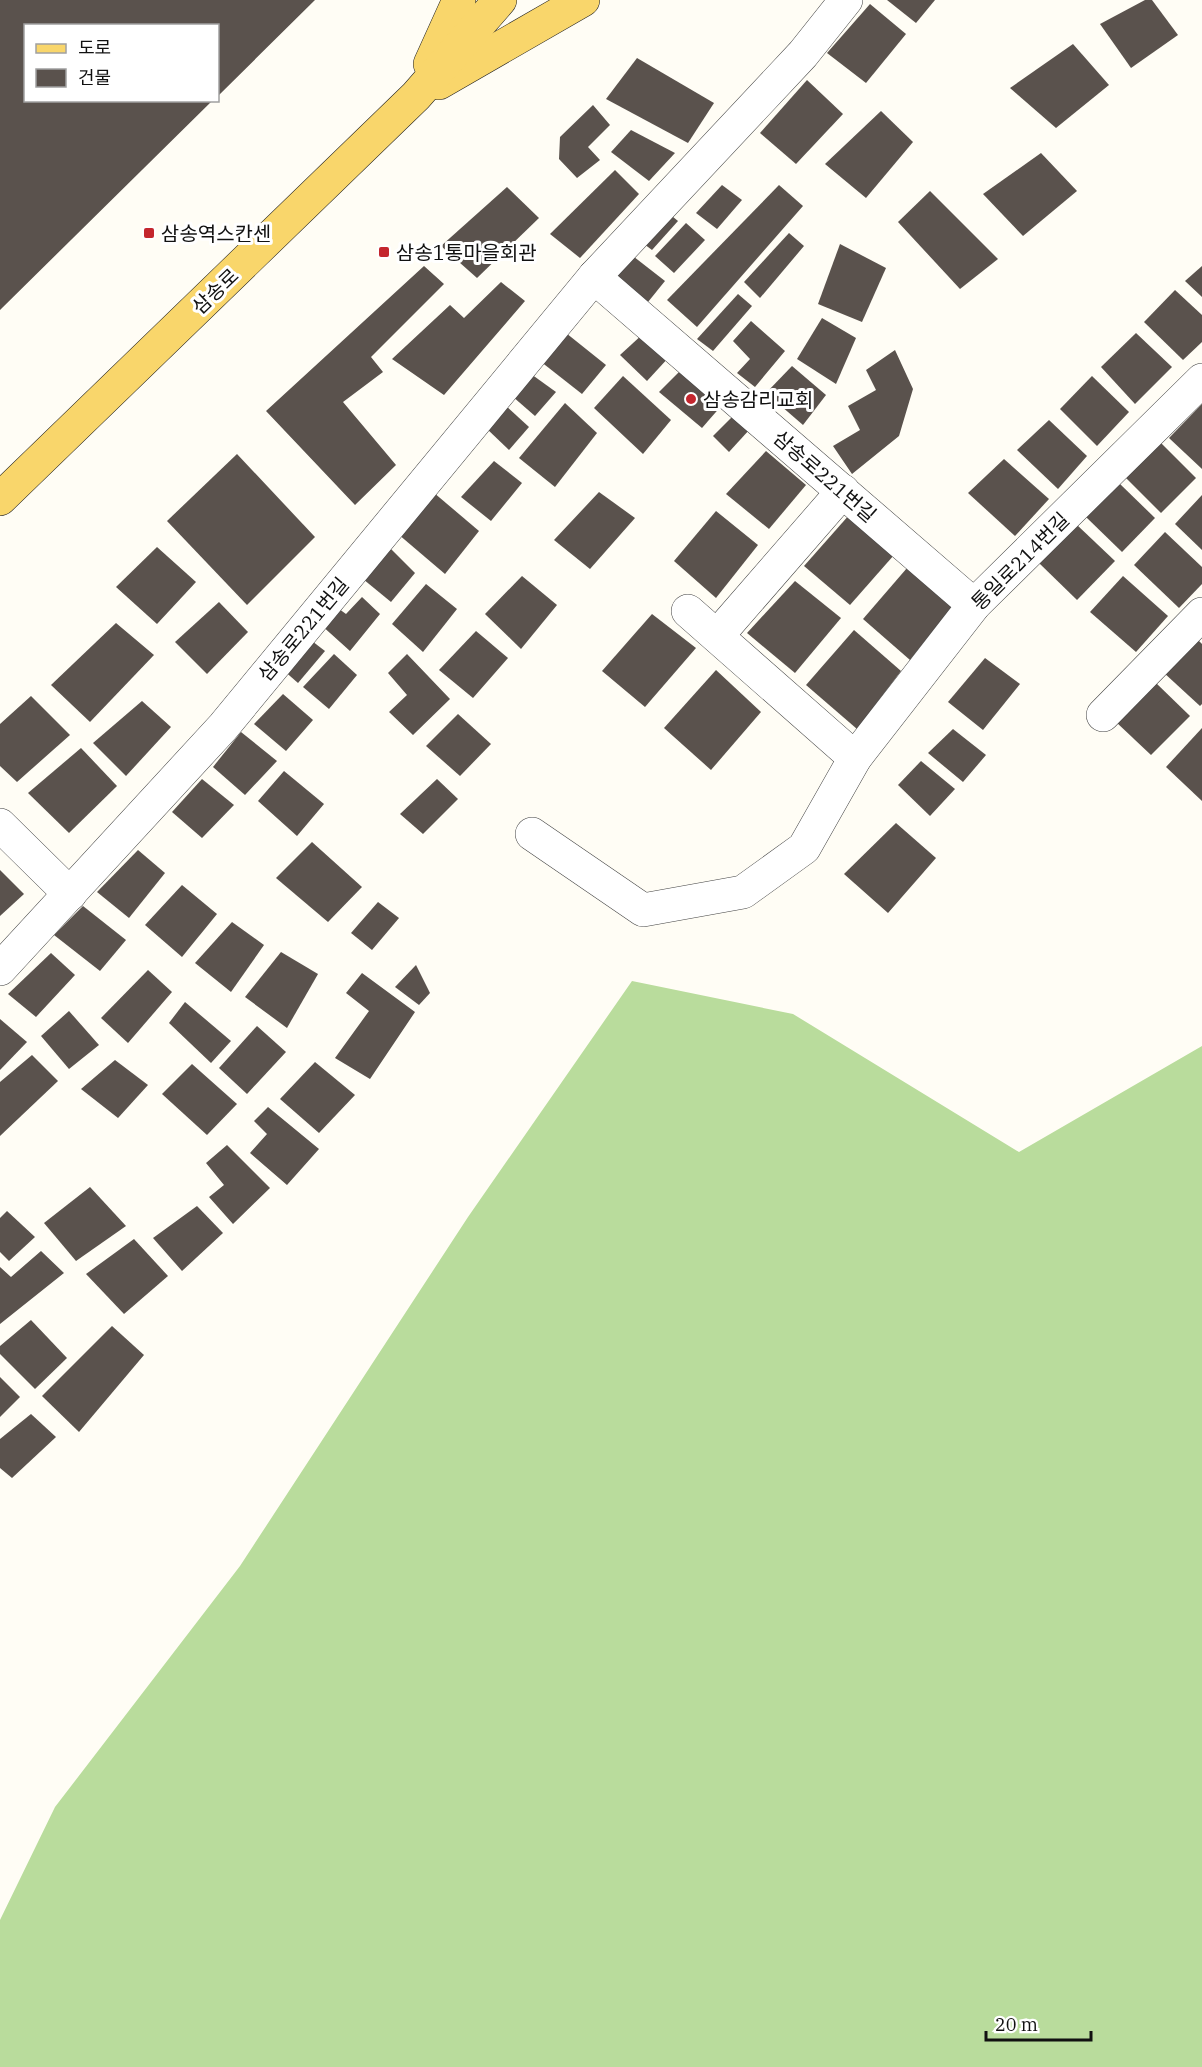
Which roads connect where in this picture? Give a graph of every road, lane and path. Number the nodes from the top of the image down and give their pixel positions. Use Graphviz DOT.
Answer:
graph roads {
  1 [pos="459,0"];
  2 [pos="500,0"];
  3 [pos="583,0"];
  4 [pos="846,0"];
  5 [pos="416,96"];
  6 [pos="594,277"];
  7 [pos="1202,380"];
  8 [pos="843,491"];
  9 [pos="0,499"];
  10 [pos="974,605"];
  11 [pos="688,611"];
  12 [pos="1202,614"];
  13 [pos="717,636"];
  14 [pos="1102,715"];
  15 [pos="855,758"];
  16 [pos="0,825"];
  17 [pos="532,834"];
  18 [pos="70,894"];
  19 [pos="0,969"];
  1 -- 5 [label="main road"];
  2 -- 5 [label="main road, 삼송로"];
  3 -- 5 [label="main road"];
  4 -- 6 [label="street, 삼송로221번길"];
  5 -- 9 [label="main road, 삼송로"];
  6 -- 8 [label="street, 삼송로221번길"];
  6 -- 18 [label="street, 삼송로221번길"];
  7 -- 10 [label="street, 통일로214번길"];
  8 -- 10 [label="street, 삼송로221번길"];
  8 -- 13 [label="street"];
  10 -- 15 [label="street, 통일로214번길"];
  11 -- 13 [label="street"];
  12 -- 14 [label="street"];
  13 -- 15 [label="street"];
  15 -- 17 [label="street, 통일로214번길"];
  16 -- 18 [label="street"];
  18 -- 19 [label="street, 삼송로221번길"];
}
